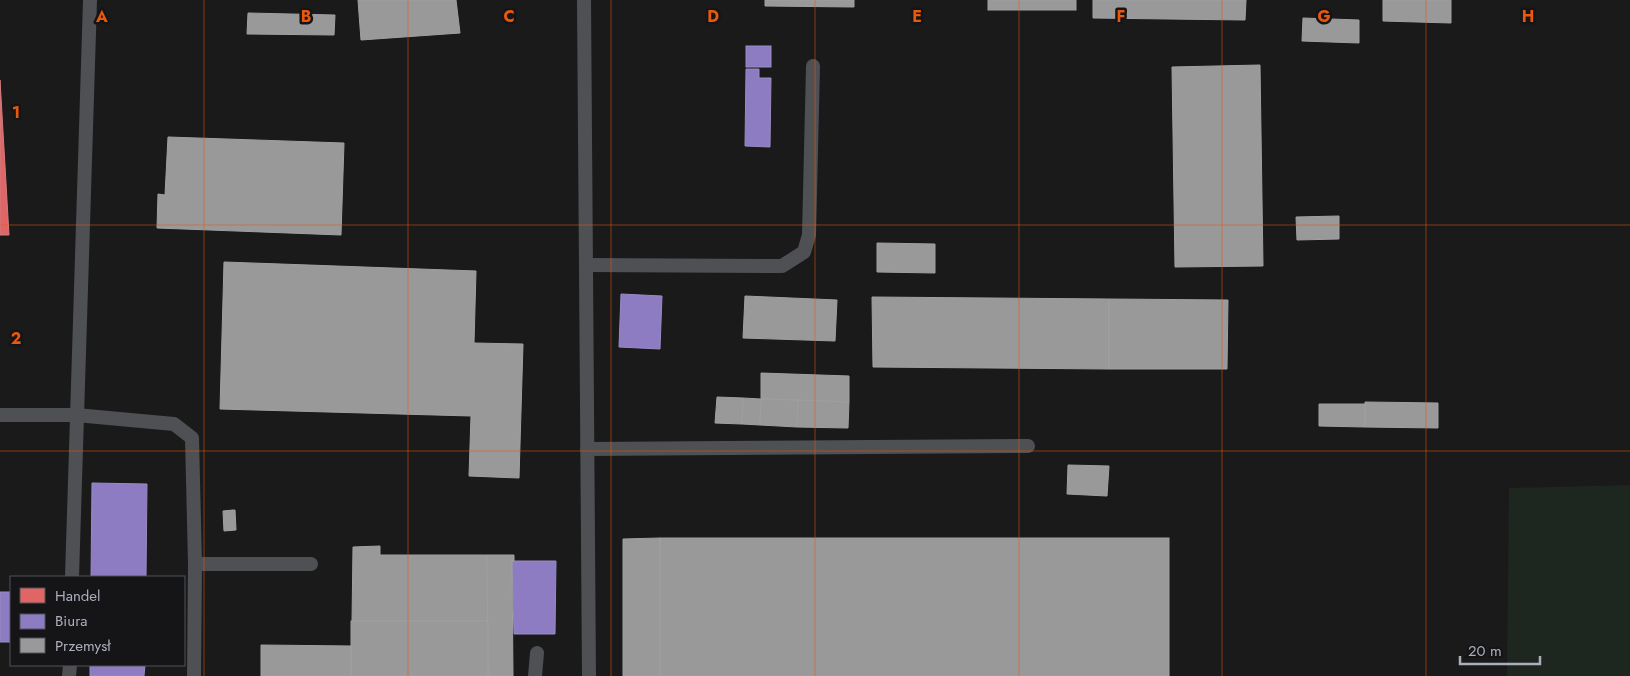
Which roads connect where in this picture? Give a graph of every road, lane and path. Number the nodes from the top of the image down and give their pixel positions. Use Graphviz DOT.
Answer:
graph roads {
  1 [pos="90,0"];
  2 [pos="584,0"];
  3 [pos="813,66"];
  4 [pos="586,265"];
  5 [pos="0,415"];
  6 [pos="76,415"];
  7 [pos="1028,446"];
  8 [pos="588,449"];
  9 [pos="195,564"];
  10 [pos="311,564"];
  11 [pos="72,576"];
  12 [pos="537,653"];
  13 [pos="194,676"];
  14 [pos="535,676"];
  15 [pos="589,676"];
  1 -- 6 [label="lane"];
  2 -- 4 [label="lane"];
  3 -- 4 [label="lane"];
  4 -- 8 [label="lane"];
  5 -- 6 [label="lane"];
  6 -- 9 [label="lane"];
  6 -- 11 [label="lane"];
  7 -- 8 [label="lane"];
  8 -- 15 [label="lane"];
  9 -- 10 [label="lane"];
  9 -- 13 [label="lane"];
  12 -- 14 [label="lane"];
}
